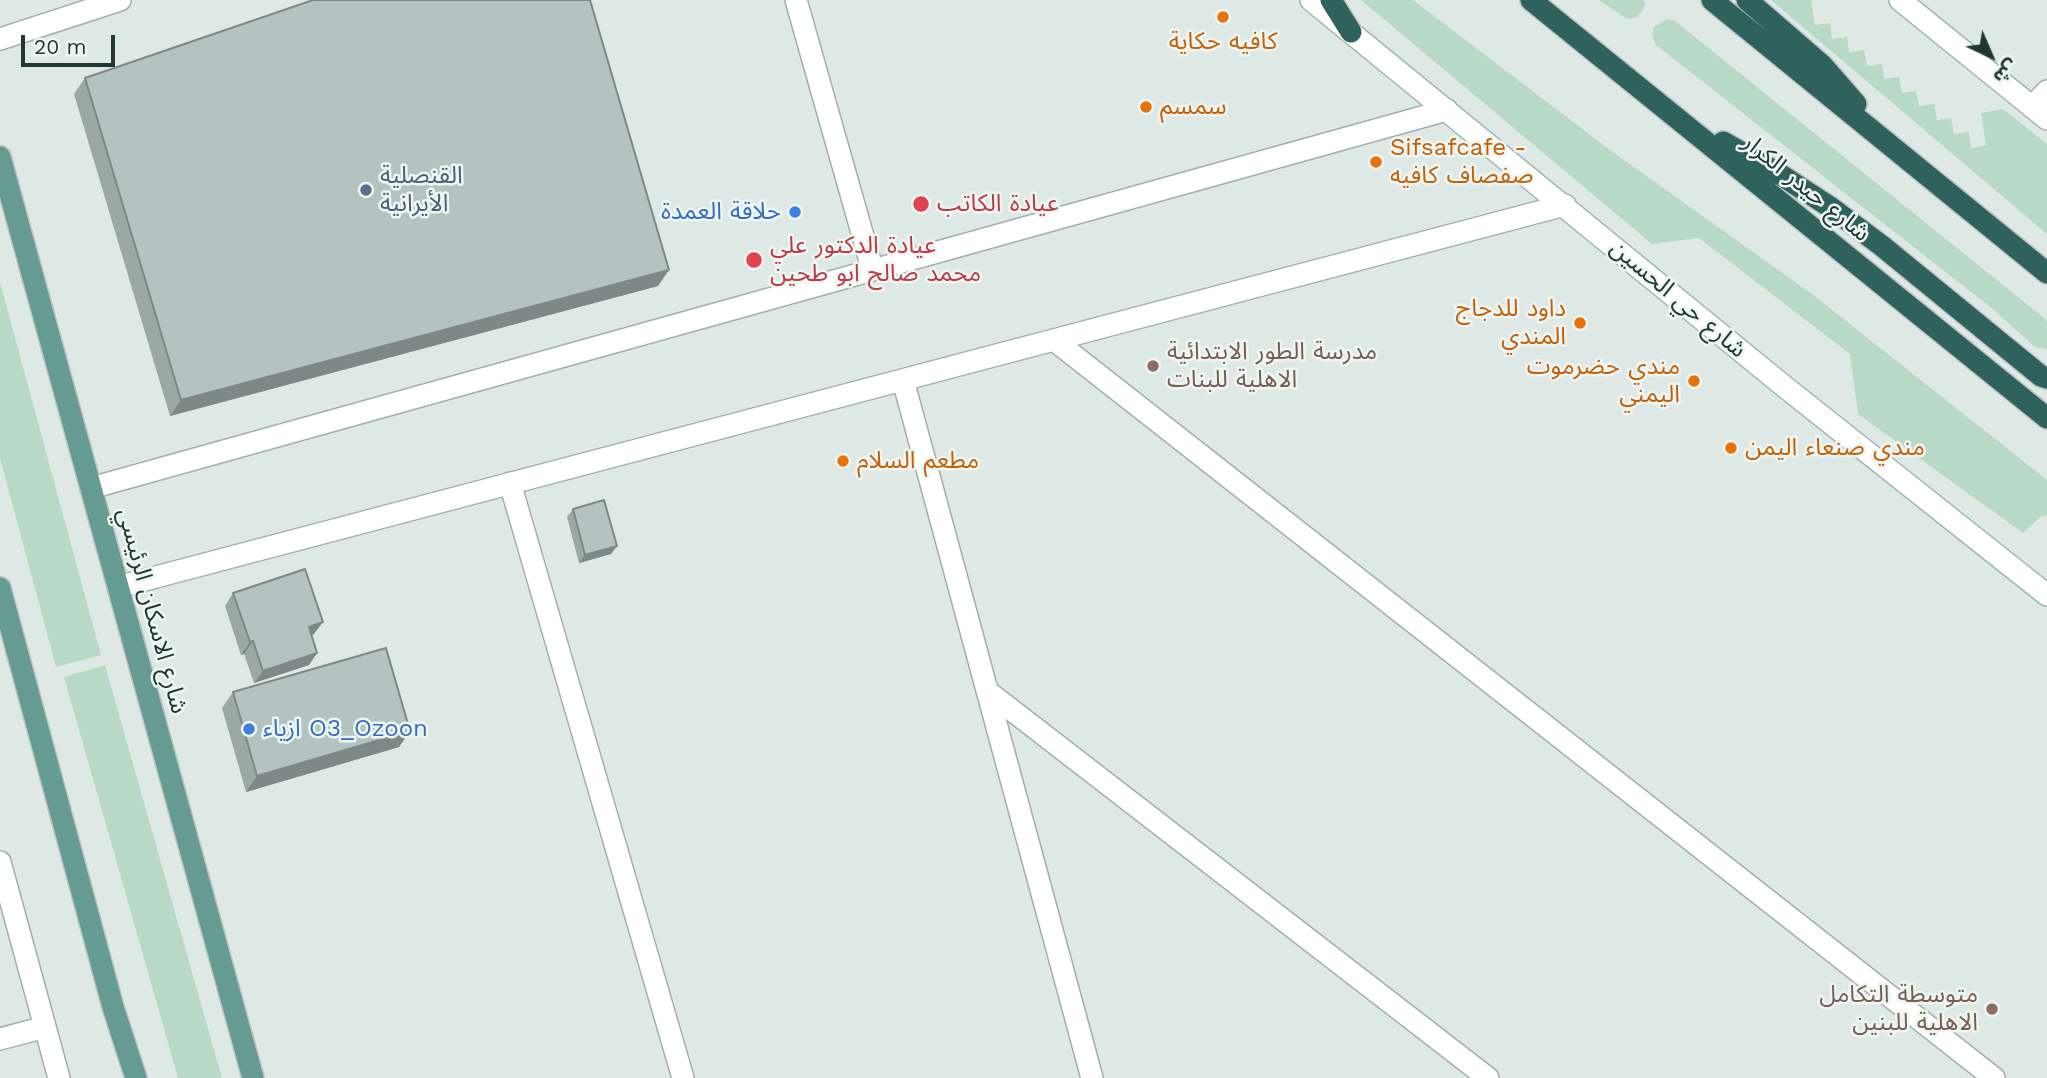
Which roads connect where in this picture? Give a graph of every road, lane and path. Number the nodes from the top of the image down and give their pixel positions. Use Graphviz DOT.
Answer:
graph roads {
  1 [pos="120,0"];
  2 [pos="796,0"];
  3 [pos="1311,0"];
  4 [pos="1331,0"];
  5 [pos="1531,0"];
  6 [pos="1712,0"];
  7 [pos="1747,0"];
  8 [pos="1900,0"];
  9 [pos="1351,32"];
  10 [pos="0,39"];
  11 [pos="2047,91"];
  12 [pos="1447,110"];
  13 [pos="2040,113"];
  14 [pos="1867,124"];
  15 [pos="1692,129"];
  16 [pos="0,157"];
  17 [pos="1564,205"];
  18 [pos="872,268"];
  19 [pos="2047,273"];
  20 [pos="1054,340"];
  21 [pos="2047,378"];
  22 [pos="903,380"];
  23 [pos="2047,418"];
  24 [pos="510,483"];
  25 [pos="91,488"];
  26 [pos="118,587"];
  27 [pos="0,588"];
  28 [pos="2047,594"];
  29 [pos="987,691"];
  30 [pos="0,862"];
  31 [pos="45,1027"];
  32 [pos="0,1039"];
  33 [pos="250,1075"];
  34 [pos="59,1078"];
  35 [pos="136,1078"];
  36 [pos="683,1078"];
  37 [pos="1091,1078"];
  38 [pos="1488,1078"];
  39 [pos="1994,1078"];
  1 -- 10 [label="street"];
  2 -- 18 [label="street"];
  3 -- 9 [label="street, شارع حي الحسين"];
  4 -- 9 [label="highway"];
  5 -- 15 [label="highway, شارع حيدر الكرار"];
  6 -- 14 [label="highway"];
  7 -- 14 [label="highway"];
  8 -- 13 [label="street"];
  9 -- 12 [label="street, شارع حي الحسين"];
  11 -- 13 [label="street"];
  12 -- 17 [label="street, شارع حي الحسين"];
  12 -- 18 [label="street"];
  14 -- 19 [label="highway"];
  15 -- 21 [label="highway"];
  15 -- 23 [label="highway, شارع حيدر الكرار"];
  16 -- 25 [label="main road, شارع الاسكان الرئيسي"];
  17 -- 20 [label="street"];
  17 -- 28 [label="street, شارع حي الحسين"];
  18 -- 25 [label="street"];
  20 -- 22 [label="street"];
  20 -- 39 [label="street"];
  22 -- 24 [label="street"];
  22 -- 29 [label="street"];
  24 -- 26 [label="street"];
  24 -- 36 [label="street"];
  25 -- 26 [label="main road, شارع الاسكان الرئيسي"];
  26 -- 33 [label="main road, شارع الاسكان الرئيسي"];
  27 -- 35 [label="main road"];
  29 -- 37 [label="street"];
  29 -- 38 [label="street"];
  30 -- 31 [label="street"];
  31 -- 32 [label="street"];
  31 -- 34 [label="street"];
}
